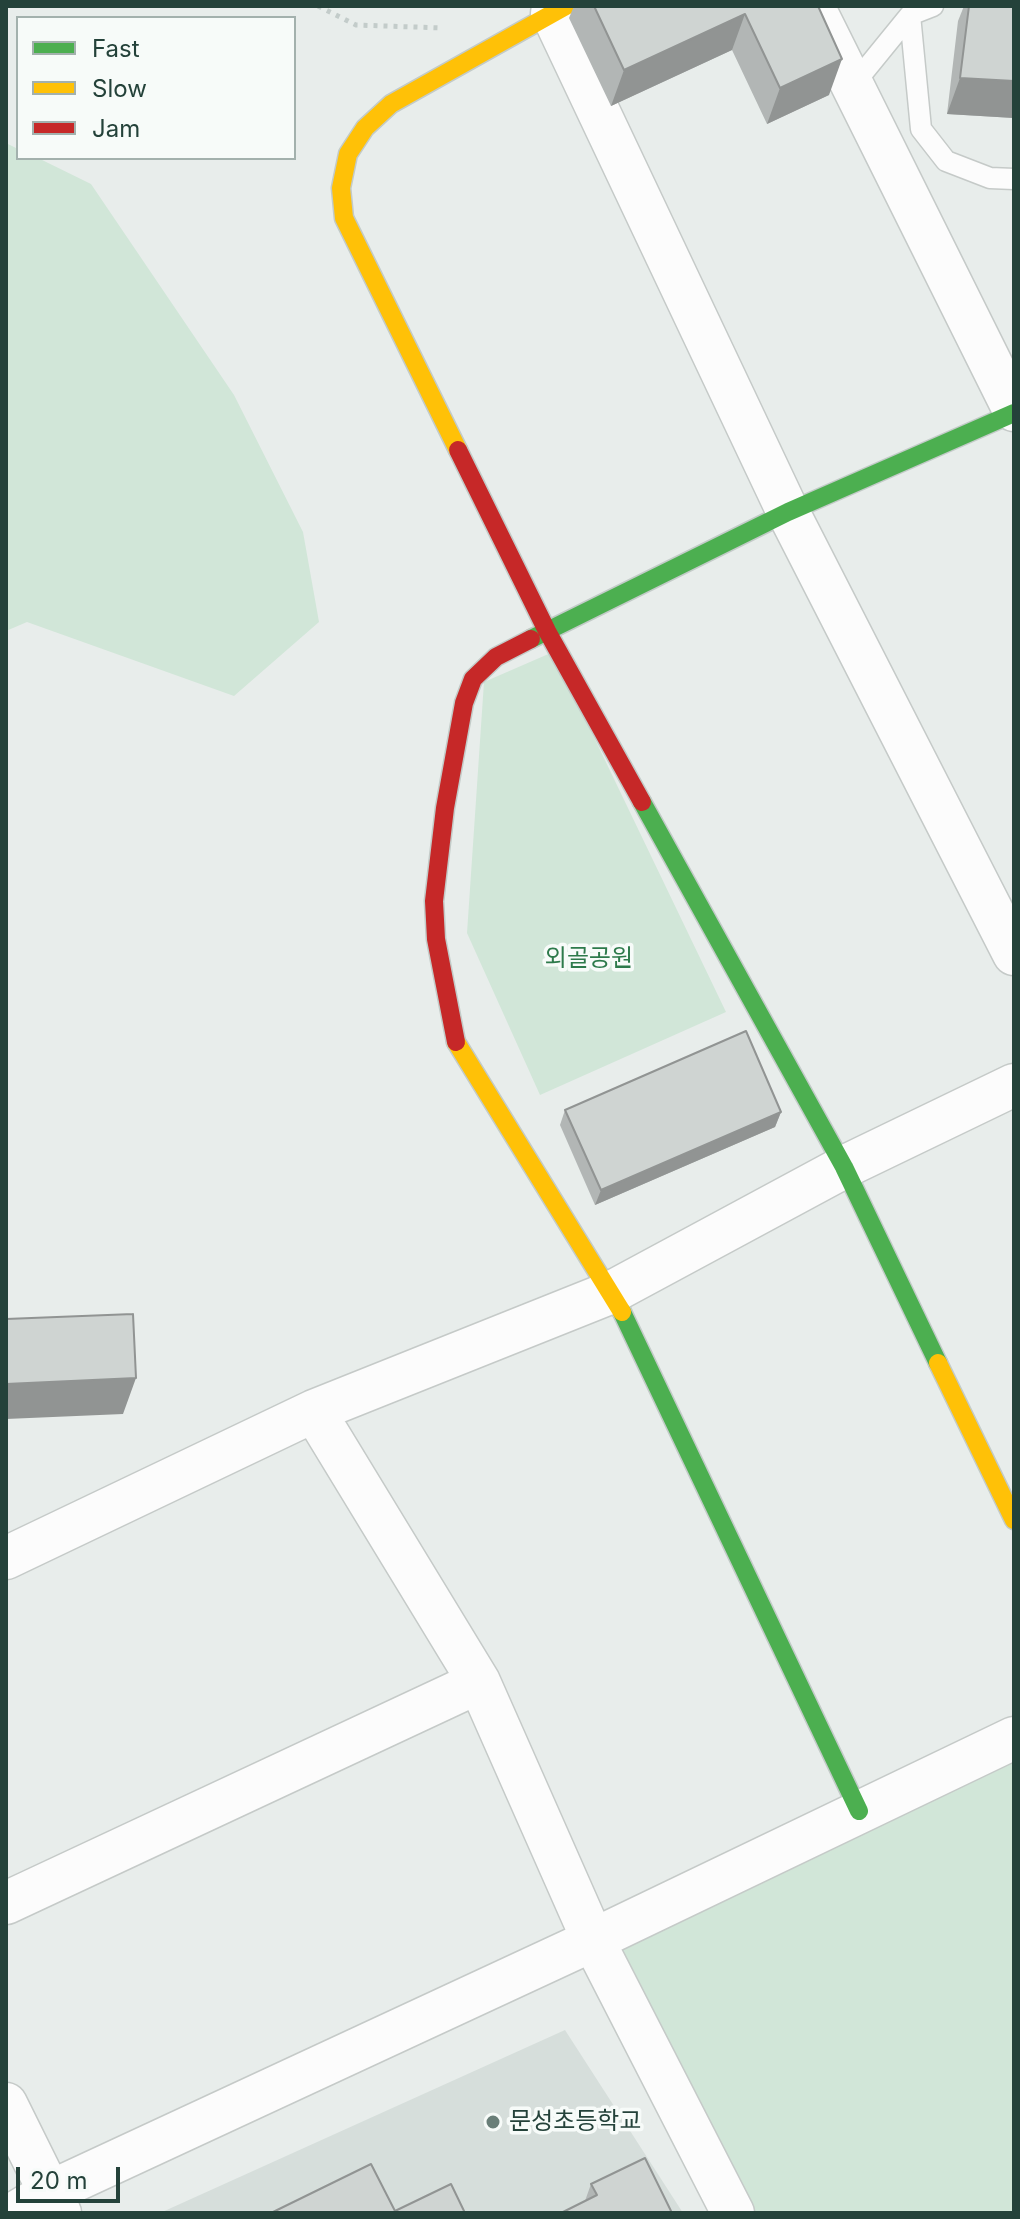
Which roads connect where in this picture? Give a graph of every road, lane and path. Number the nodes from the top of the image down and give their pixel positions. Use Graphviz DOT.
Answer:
graph roads {
  1 [pos="318,6"];
  2 [pos="813,6"];
  3 [pos="933,6"];
  4 [pos="559,10"];
  5 [pos="910,15"];
  6 [pos="445,28"];
  7 [pos="853,85"];
  8 [pos="1014,179"];
  9 [pos="1014,411"];
  10 [pos="788,512"];
  11 [pos="547,631"];
  12 [pos="1014,954"];
  13 [pos="1014,1085"];
  14 [pos="844,1167"];
  15 [pos="612,1292"];
  16 [pos="314,1411"];
  17 [pos="1014,1520"];
  18 [pos="6,1558"];
  19 [pos="479,1682"];
  20 [pos="1014,1738"];
  21 [pos="859,1811"];
  22 [pos="6,1903"];
  23 [pos="593,1940"];
  24 [pos="6,2104"];
  25 [pos="41,2206"];
  26 [pos="733,2213"];
  1 -- 6 [label="path"];
  2 -- 7 [label="street"];
  3 -- 5 [label="lane"];
  4 -- 10 [label="street"];
  4 -- 11 [label="street"];
  5 -- 7 [label="lane"];
  5 -- 8 [label="lane"];
  7 -- 9 [label="street"];
  9 -- 10 [label="street"];
  10 -- 11 [label="street"];
  10 -- 12 [label="street"];
  11 -- 14 [label="street"];
  11 -- 15 [label="street"];
  13 -- 14 [label="street"];
  14 -- 15 [label="street"];
  14 -- 17 [label="street"];
  15 -- 16 [label="street"];
  15 -- 21 [label="street"];
  16 -- 18 [label="street"];
  16 -- 19 [label="street"];
  19 -- 22 [label="street"];
  19 -- 23 [label="street"];
  20 -- 21 [label="street"];
  21 -- 23 [label="street"];
  23 -- 25 [label="street"];
  23 -- 26 [label="street"];
  24 -- 25 [label="street"];
}
